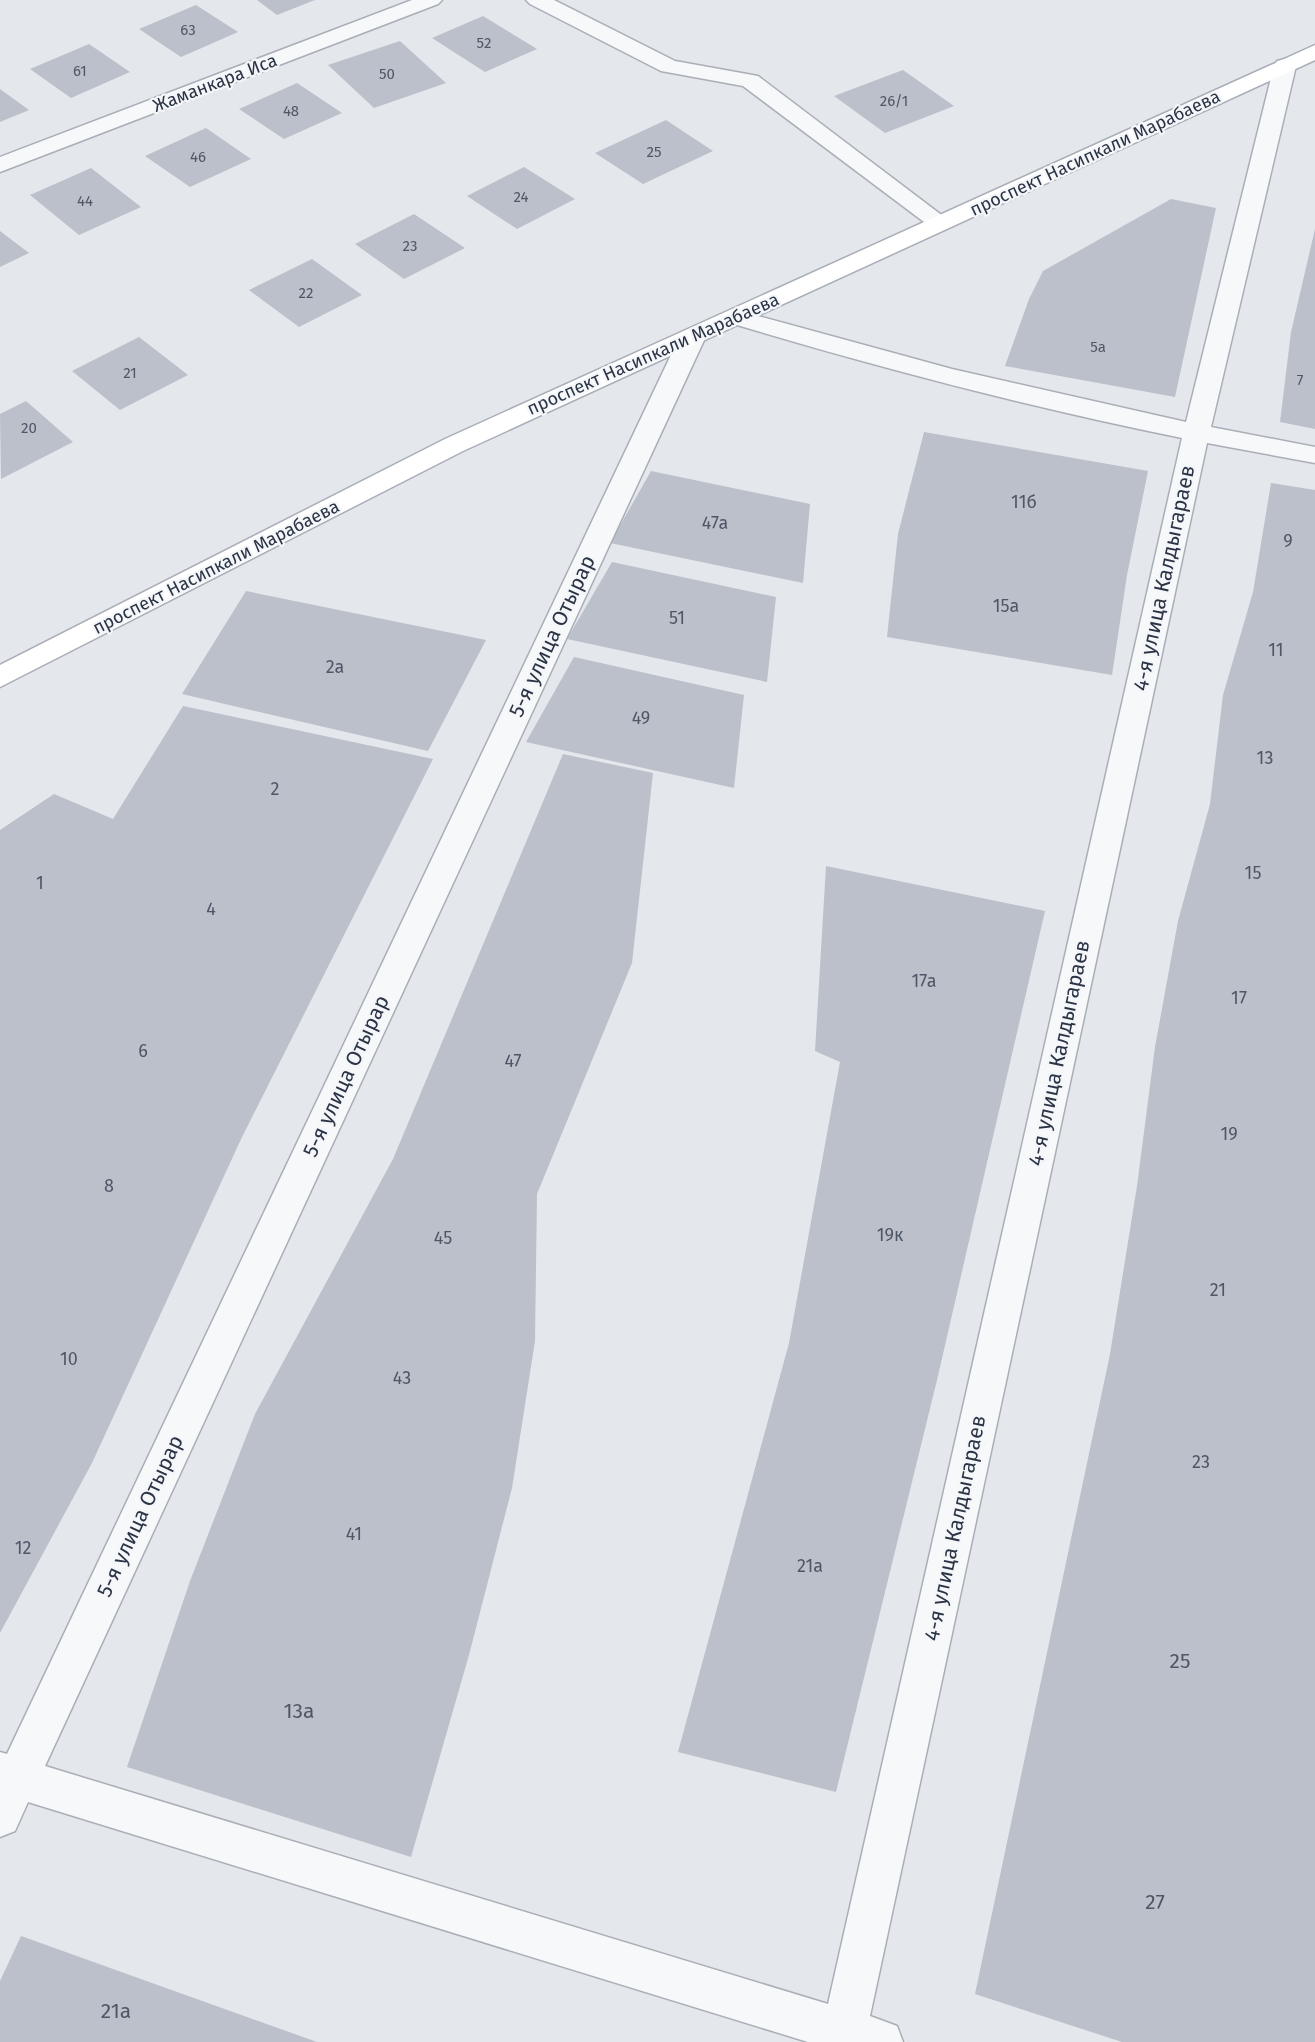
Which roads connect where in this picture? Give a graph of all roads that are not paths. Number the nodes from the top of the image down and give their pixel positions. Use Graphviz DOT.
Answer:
graph roads {
  1 [pos="431,0"];
  2 [pos="537,0"];
  3 [pos="1315,52"];
  4 [pos="1285,66"];
  5 [pos="0,165"];
  6 [pos="940,223"];
  7 [pos="736,317"];
  8 [pos="693,336"];
  9 [pos="1196,433"];
  10 [pos="1315,455"];
  11 [pos="0,677"];
  12 [pos="9,1775"];
  13 [pos="0,1816"];
  14 [pos="856,2038"];
  1 -- 5 [label="street, Жаманкара Иса"];
  2 -- 6 [label="street"];
  3 -- 4 [label="main road, проспект Насипкали Марабаева"];
  4 -- 6 [label="main road, проспект Насипкали Марабаева"];
  4 -- 9 [label="street, 4-я улица Калдыгараев"];
  6 -- 7 [label="main road, проспект Насипкали Марабаева"];
  7 -- 8 [label="main road, проспект Насипкали Марабаева"];
  7 -- 9 [label="street"];
  8 -- 11 [label="main road, проспект Насипкали Марабаева"];
  8 -- 12 [label="street, 5-я улица Отырар"];
  9 -- 10 [label="street"];
  9 -- 14 [label="street, 4-я улица Калдыгараев"];
  12 -- 13 [label="street, 5-я улица Отырар"];
  12 -- 14 [label="street"];
}
